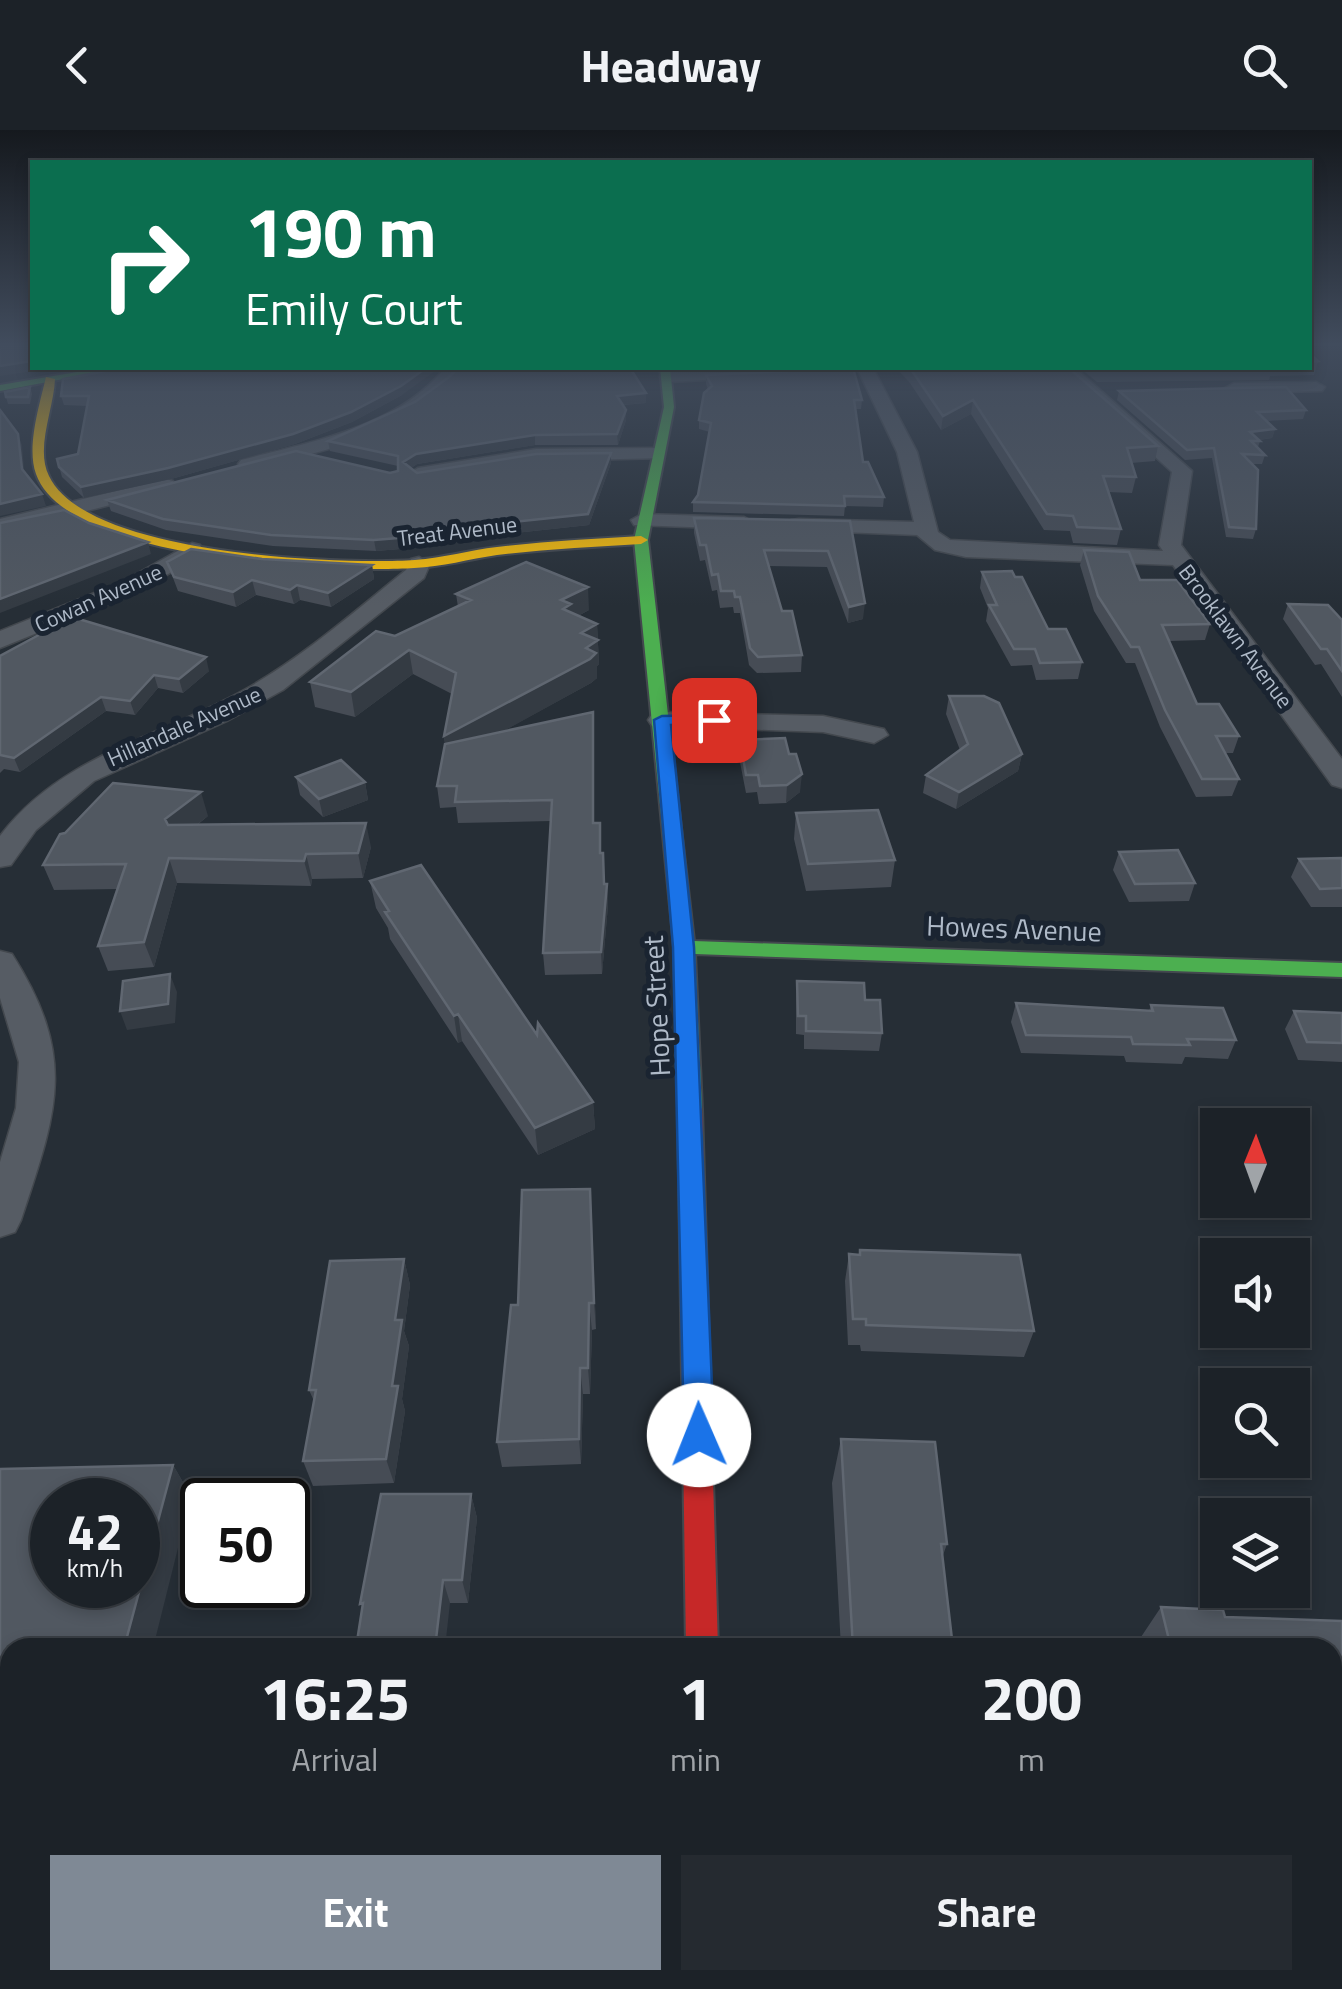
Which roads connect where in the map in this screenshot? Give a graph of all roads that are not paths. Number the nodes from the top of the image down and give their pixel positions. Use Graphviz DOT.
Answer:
graph roads {
  1 [pos="45,433"];
  2 [pos="353,433"];
  3 [pos="663,433"];
  4 [pos="897,433"];
  5 [pos="1139,433"];
  6 [pos="298,450"];
  7 [pos="657,454"];
  8 [pos="330,462"];
  9 [pos="221,471"];
  10 [pos="418,474"];
  11 [pos="186,480"];
  12 [pos="70,510"];
  13 [pos="0,526"];
  14 [pos="926,529"];
  15 [pos="641,530"];
  16 [pos="192,550"];
  17 [pos="1180,558"];
  18 [pos="419,564"];
  19 [pos="0,640"];
  20 [pos="662,720"];
  21 [pos="874,735"];
  22 [pos="1342,779"];
  23 [pos="0,858"];
  24 [pos="684,947"];
  25 [pos="0,962"];
  26 [pos="1342,970"];
  27 [pos="18,1041"];
  28 [pos="0,1220"];
  29 [pos="702,1638"];
  1 -- 12 [label="street"];
  2 -- 6 [label="street"];
  3 -- 7 [label="street, Hope Street"];
  4 -- 14 [label="street"];
  5 -- 17 [label="street"];
  6 -- 8 [label="street"];
  6 -- 9 [label="street"];
  7 -- 10 [label="street"];
  7 -- 15 [label="street, Hope Street"];
  11 -- 12 [label="street"];
  12 -- 13 [label="street"];
  12 -- 16 [label="street, Treat Avenue"];
  14 -- 15 [label="street"];
  14 -- 17 [label="street, Brooklawn Avenue"];
  15 -- 18 [label="street, Treat Avenue"];
  15 -- 20 [label="street, Hope Street"];
  16 -- 18 [label="street, Treat Avenue"];
  16 -- 19 [label="street, Cowan Avenue"];
  17 -- 22 [label="street, Brooklawn Avenue"];
  18 -- 23 [label="street, Hillandale Avenue"];
  20 -- 21 [label="street"];
  20 -- 24 [label="street, Hope Street"];
  24 -- 26 [label="street, Howes Avenue"];
  24 -- 29 [label="street, Hope Street"];
  25 -- 27 [label="street"];
  27 -- 28 [label="street"];
}
